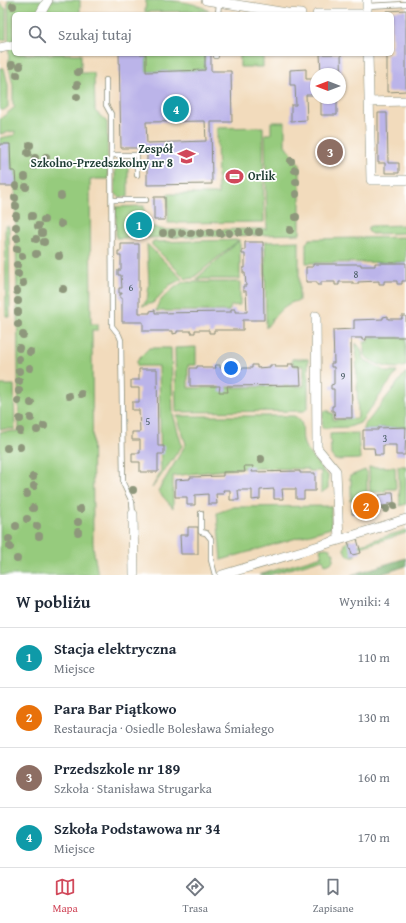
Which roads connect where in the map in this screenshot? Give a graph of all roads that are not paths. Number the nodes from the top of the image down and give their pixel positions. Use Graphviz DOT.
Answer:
graph roads {
  1 [pos="48,0"];
  2 [pos="206,0"];
  3 [pos="219,3"];
  4 [pos="406,4"];
  5 [pos="367,8"];
  6 [pos="41,12"];
  7 [pos="218,12"];
  8 [pos="281,12"];
  9 [pos="344,12"];
  10 [pos="12,45"];
  11 [pos="0,48"];
  12 [pos="368,56"];
  13 [pos="106,80"];
  14 [pos="406,101"];
  15 [pos="369,102"];
  16 [pos="112,155"];
  17 [pos="137,176"];
  18 [pos="406,180"];
  19 [pos="112,200"];
  20 [pos="146,200"];
  21 [pos="316,316"];
  22 [pos="201,513"];
  23 [pos="133,514"];
  24 [pos="406,519"];
  25 [pos="339,540"];
  26 [pos="134,575"];
  27 [pos="215,575"];
  28 [pos="222,575"];
  1 -- 6 [label="street"];
  2 -- 3 [label="street"];
  3 -- 7 [label="lane"];
  3 -- 8 [label="street"];
  4 -- 5 [label="lane"];
  5 -- 9 [label="street"];
  10 -- 11 [label="street"];
  12 -- 15 [label="street"];
  13 -- 16 [label="lane"];
  14 -- 15 [label="street"];
  15 -- 18 [label="street"];
  16 -- 17 [label="lane"];
  16 -- 19 [label="lane"];
  19 -- 20 [label="lane"];
  19 -- 23 [label="lane"];
  21 -- 25 [label="street"];
  22 -- 27 [label="lane"];
  23 -- 26 [label="street"];
  24 -- 25 [label="street"];
  25 -- 28 [label="street"];
}
